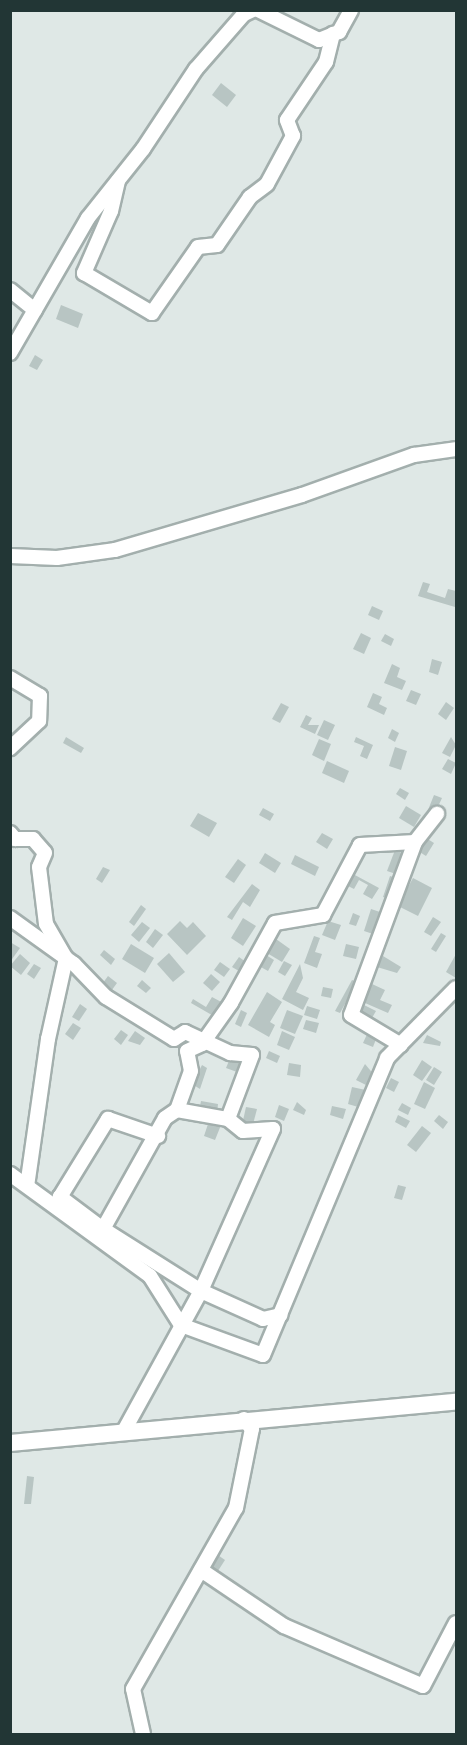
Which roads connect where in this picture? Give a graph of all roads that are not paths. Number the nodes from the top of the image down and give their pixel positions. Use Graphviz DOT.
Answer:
graph roads {
  1 [pos="253,10"];
  2 [pos="258,10"];
  3 [pos="351,10"];
  4 [pos="333,34"];
  5 [pos="118,181"];
  6 [pos="10,290"];
  7 [pos="35,309"];
  8 [pos="10,353"];
  9 [pos="456,449"];
  10 [pos="10,556"];
  11 [pos="10,678"];
  12 [pos="10,748"];
  13 [pos="437,814"];
  14 [pos="10,833"];
  15 [pos="416,842"];
  16 [pos="10,918"];
  17 [pos="66,958"];
  18 [pos="456,988"];
  19 [pos="205,1038"];
  20 [pos="401,1045"];
  21 [pos="177,1110"];
  22 [pos="228,1119"];
  23 [pos="158,1136"];
  24 [pos="10,1174"];
  25 [pos="27,1186"];
  26 [pos="103,1229"];
  27 [pos="201,1291"];
  28 [pos="281,1315"];
  29 [pos="181,1324"];
  30 [pos="456,1402"];
  31 [pos="244,1419"];
  32 [pos="125,1429"];
  33 [pos="10,1443"];
  34 [pos="201,1570"];
  35 [pos="456,1623"];
  36 [pos="143,1734"];
  1 -- 5 [label="street"];
  2 -- 4 [label="street"];
  3 -- 4 [label="street"];
  4 -- 5 [label="street"];
  5 -- 7 [label="street"];
  6 -- 7 [label="street"];
  7 -- 8 [label="street"];
  9 -- 10 [label="street"];
  11 -- 12 [label="street"];
  13 -- 15 [label="street"];
  14 -- 17 [label="street"];
  15 -- 19 [label="street"];
  15 -- 20 [label="street"];
  16 -- 17 [label="street"];
  17 -- 19 [label="street"];
  17 -- 25 [label="street"];
  18 -- 20 [label="street"];
  19 -- 21 [label="street"];
  19 -- 22 [label="street"];
  20 -- 28 [label="street"];
  21 -- 22 [label="street"];
  21 -- 23 [label="street"];
  22 -- 27 [label="street"];
  23 -- 26 [label="street"];
  23 -- 26 [label="street"];
  24 -- 25 [label="street"];
  25 -- 29 [label="street"];
  26 -- 27 [label="street"];
  27 -- 28 [label="street"];
  27 -- 29 [label="street"];
  28 -- 29 [label="street"];
  29 -- 32 [label="street"];
  30 -- 31 [label="street"];
  31 -- 32 [label="street"];
  31 -- 34 [label="street"];
  32 -- 33 [label="street"];
  34 -- 35 [label="street"];
  34 -- 36 [label="street"];
}
